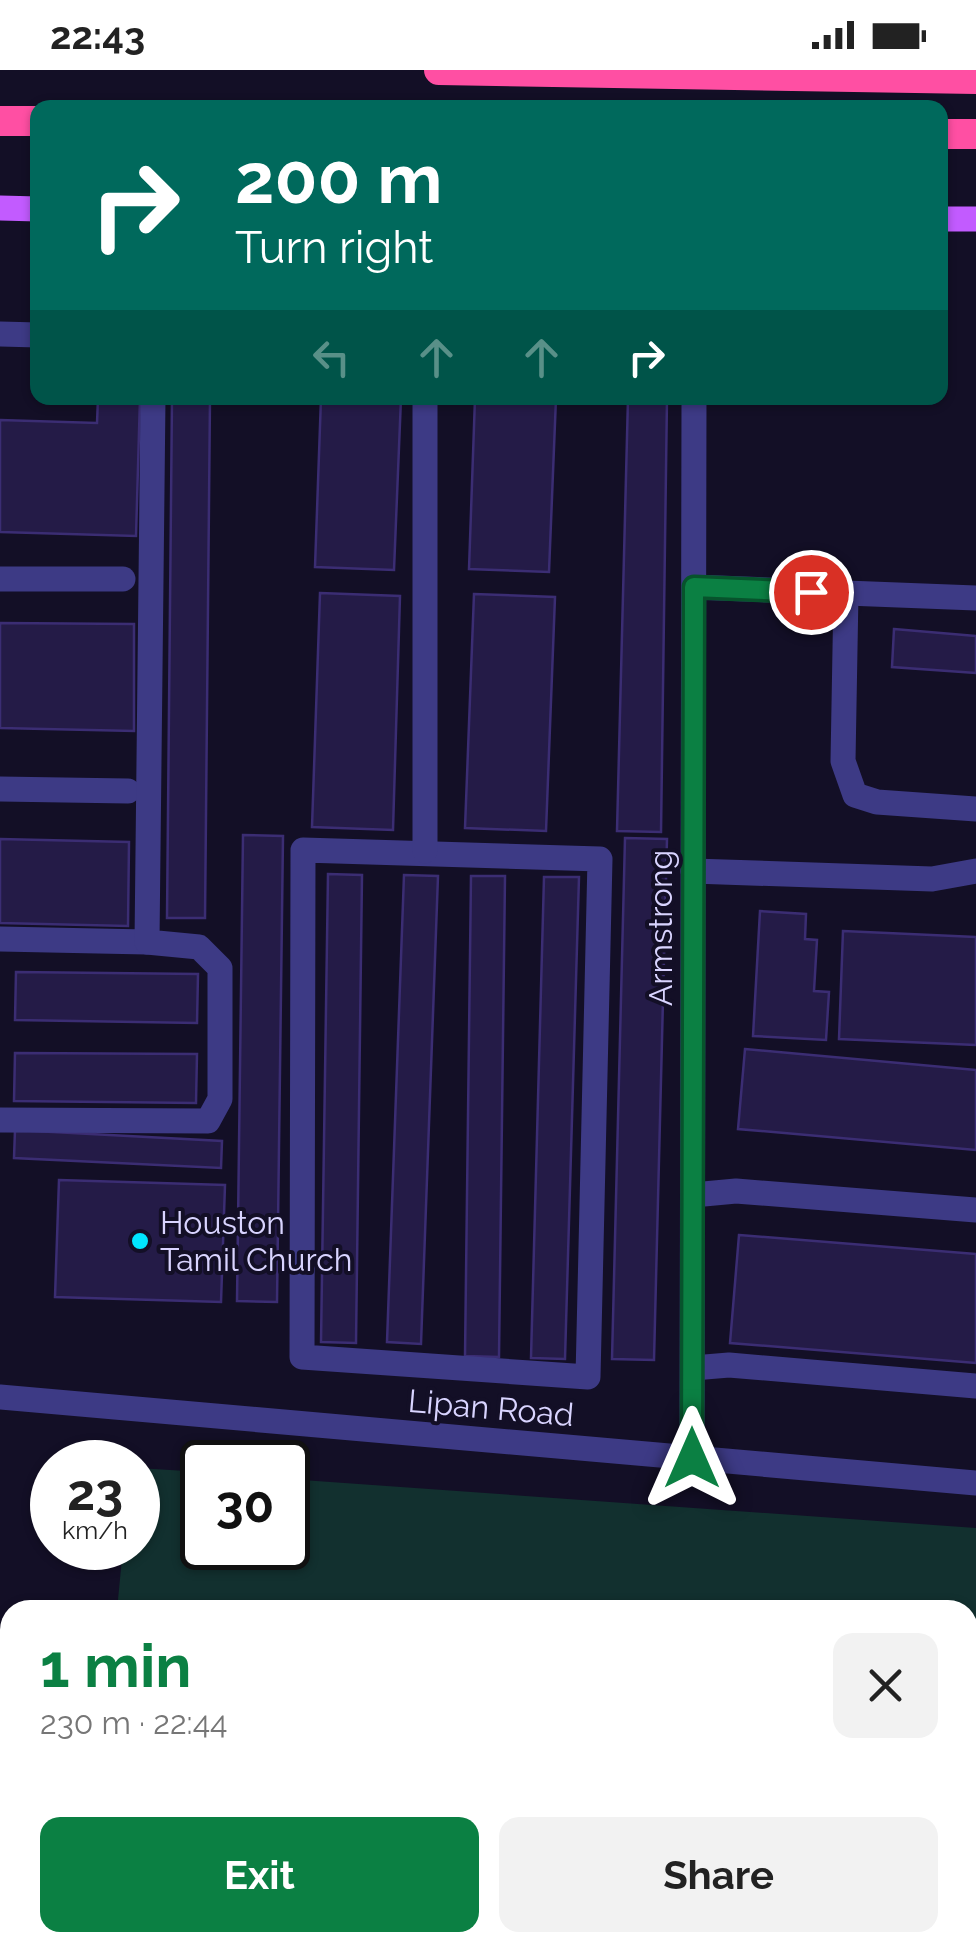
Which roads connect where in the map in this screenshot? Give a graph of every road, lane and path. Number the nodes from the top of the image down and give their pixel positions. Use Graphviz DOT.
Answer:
graph roads {
  1 [pos="439,70"];
  2 [pos="976,78"];
  3 [pos="0,121"];
  4 [pos="30,121"];
  5 [pos="948,134"];
  6 [pos="976,134"];
  7 [pos="0,208"];
  8 [pos="30,209"];
  9 [pos="948,219"];
  10 [pos="976,219"];
  11 [pos="0,334"];
  12 [pos="30,335"];
  13 [pos="153,405"];
  14 [pos="426,405"];
  15 [pos="694,405"];
  16 [pos="0,578"];
  17 [pos="123,578"];
  18 [pos="694,587"];
  19 [pos="846,592"];
  20 [pos="976,598"];
  21 [pos="0,789"];
  22 [pos="128,792"];
  23 [pos="976,809"];
  24 [pos="425,852"];
  25 [pos="976,870"];
  26 [pos="694,871"];
  27 [pos="0,939"];
  28 [pos="146,942"];
  29 [pos="0,1120"];
  30 [pos="693,1195"];
  31 [pos="976,1210"];
  32 [pos="693,1368"];
  33 [pos="976,1386"];
  34 [pos="0,1397"];
  35 [pos="692,1458"];
  36 [pos="976,1484"];
  1 -- 2 [label="highway"];
  3 -- 4 [label="highway"];
  5 -- 6 [label="highway"];
  7 -- 8 [label="main road"];
  9 -- 10 [label="main road"];
  11 -- 12 [label="street"];
  13 -- 28 [label="street"];
  14 -- 24 [label="street"];
  15 -- 18 [label="street, Armstrong"];
  16 -- 17 [label="street"];
  18 -- 19 [label="street"];
  18 -- 26 [label="street, Armstrong"];
  19 -- 20 [label="street"];
  19 -- 23 [label="street"];
  21 -- 22 [label="street"];
  24 -- 24 [label="street"];
  25 -- 26 [label="street"];
  26 -- 30 [label="street, Armstrong"];
  27 -- 28 [label="street"];
  28 -- 29 [label="street"];
  30 -- 31 [label="street"];
  30 -- 32 [label="street, Armstrong"];
  32 -- 33 [label="street"];
  32 -- 35 [label="street, Armstrong"];
  34 -- 35 [label="street, Lipan Road"];
  35 -- 36 [label="street, Lipan Road"];
}
